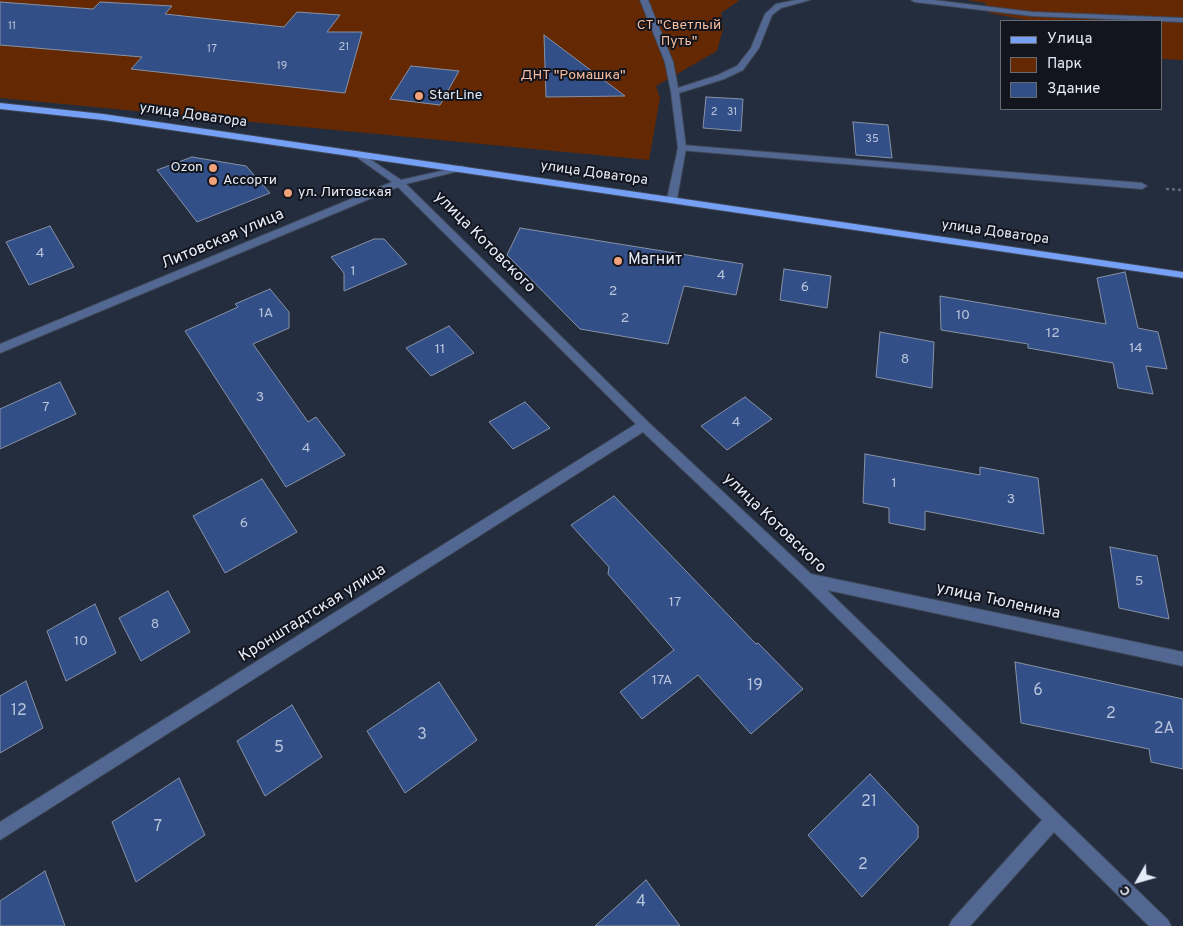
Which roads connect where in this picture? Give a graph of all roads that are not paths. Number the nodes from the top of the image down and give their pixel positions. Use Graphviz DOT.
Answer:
graph roads {
  1 [pos="644,0"];
  2 [pos="806,0"];
  3 [pos="915,0"];
  4 [pos="1183,20"];
  5 [pos="675,92"];
  6 [pos="0,106"];
  7 [pos="682,148"];
  8 [pos="358,154"];
  9 [pos="460,168"];
  10 [pos="399,184"];
  11 [pos="1142,186"];
  12 [pos="672,199"];
  13 [pos="1183,275"];
  14 [pos="0,349"];
  15 [pos="644,425"];
  16 [pos="807,579"];
  17 [pos="1183,659"];
  18 [pos="1053,820"];
  19 [pos="0,832"];
  20 [pos="958,926"];
  21 [pos="1162,926"];
  1 -- 5 [label="street"];
  2 -- 5 [label="street"];
  3 -- 4 [label="street"];
  5 -- 7 [label="street"];
  6 -- 8 [label="main road, улица Доватора"];
  7 -- 11 [label="street"];
  7 -- 12 [label="street"];
  8 -- 9 [label="main road, улица Доватора"];
  8 -- 10 [label="street, улица Котовского"];
  9 -- 10 [label="street, Литовская улица"];
  9 -- 12 [label="main road, улица Доватора"];
  10 -- 14 [label="street, Литовская улица"];
  10 -- 15 [label="street, улица Котовского"];
  12 -- 13 [label="main road, улица Доватора"];
  15 -- 16 [label="street, улица Котовского"];
  15 -- 19 [label="street, Кронштадтская улица"];
  16 -- 17 [label="street, улица Тюленина"];
  16 -- 18 [label="street, улица Котовского"];
  18 -- 20 [label="street"];
  18 -- 21 [label="street, улица Котовского"];
}
